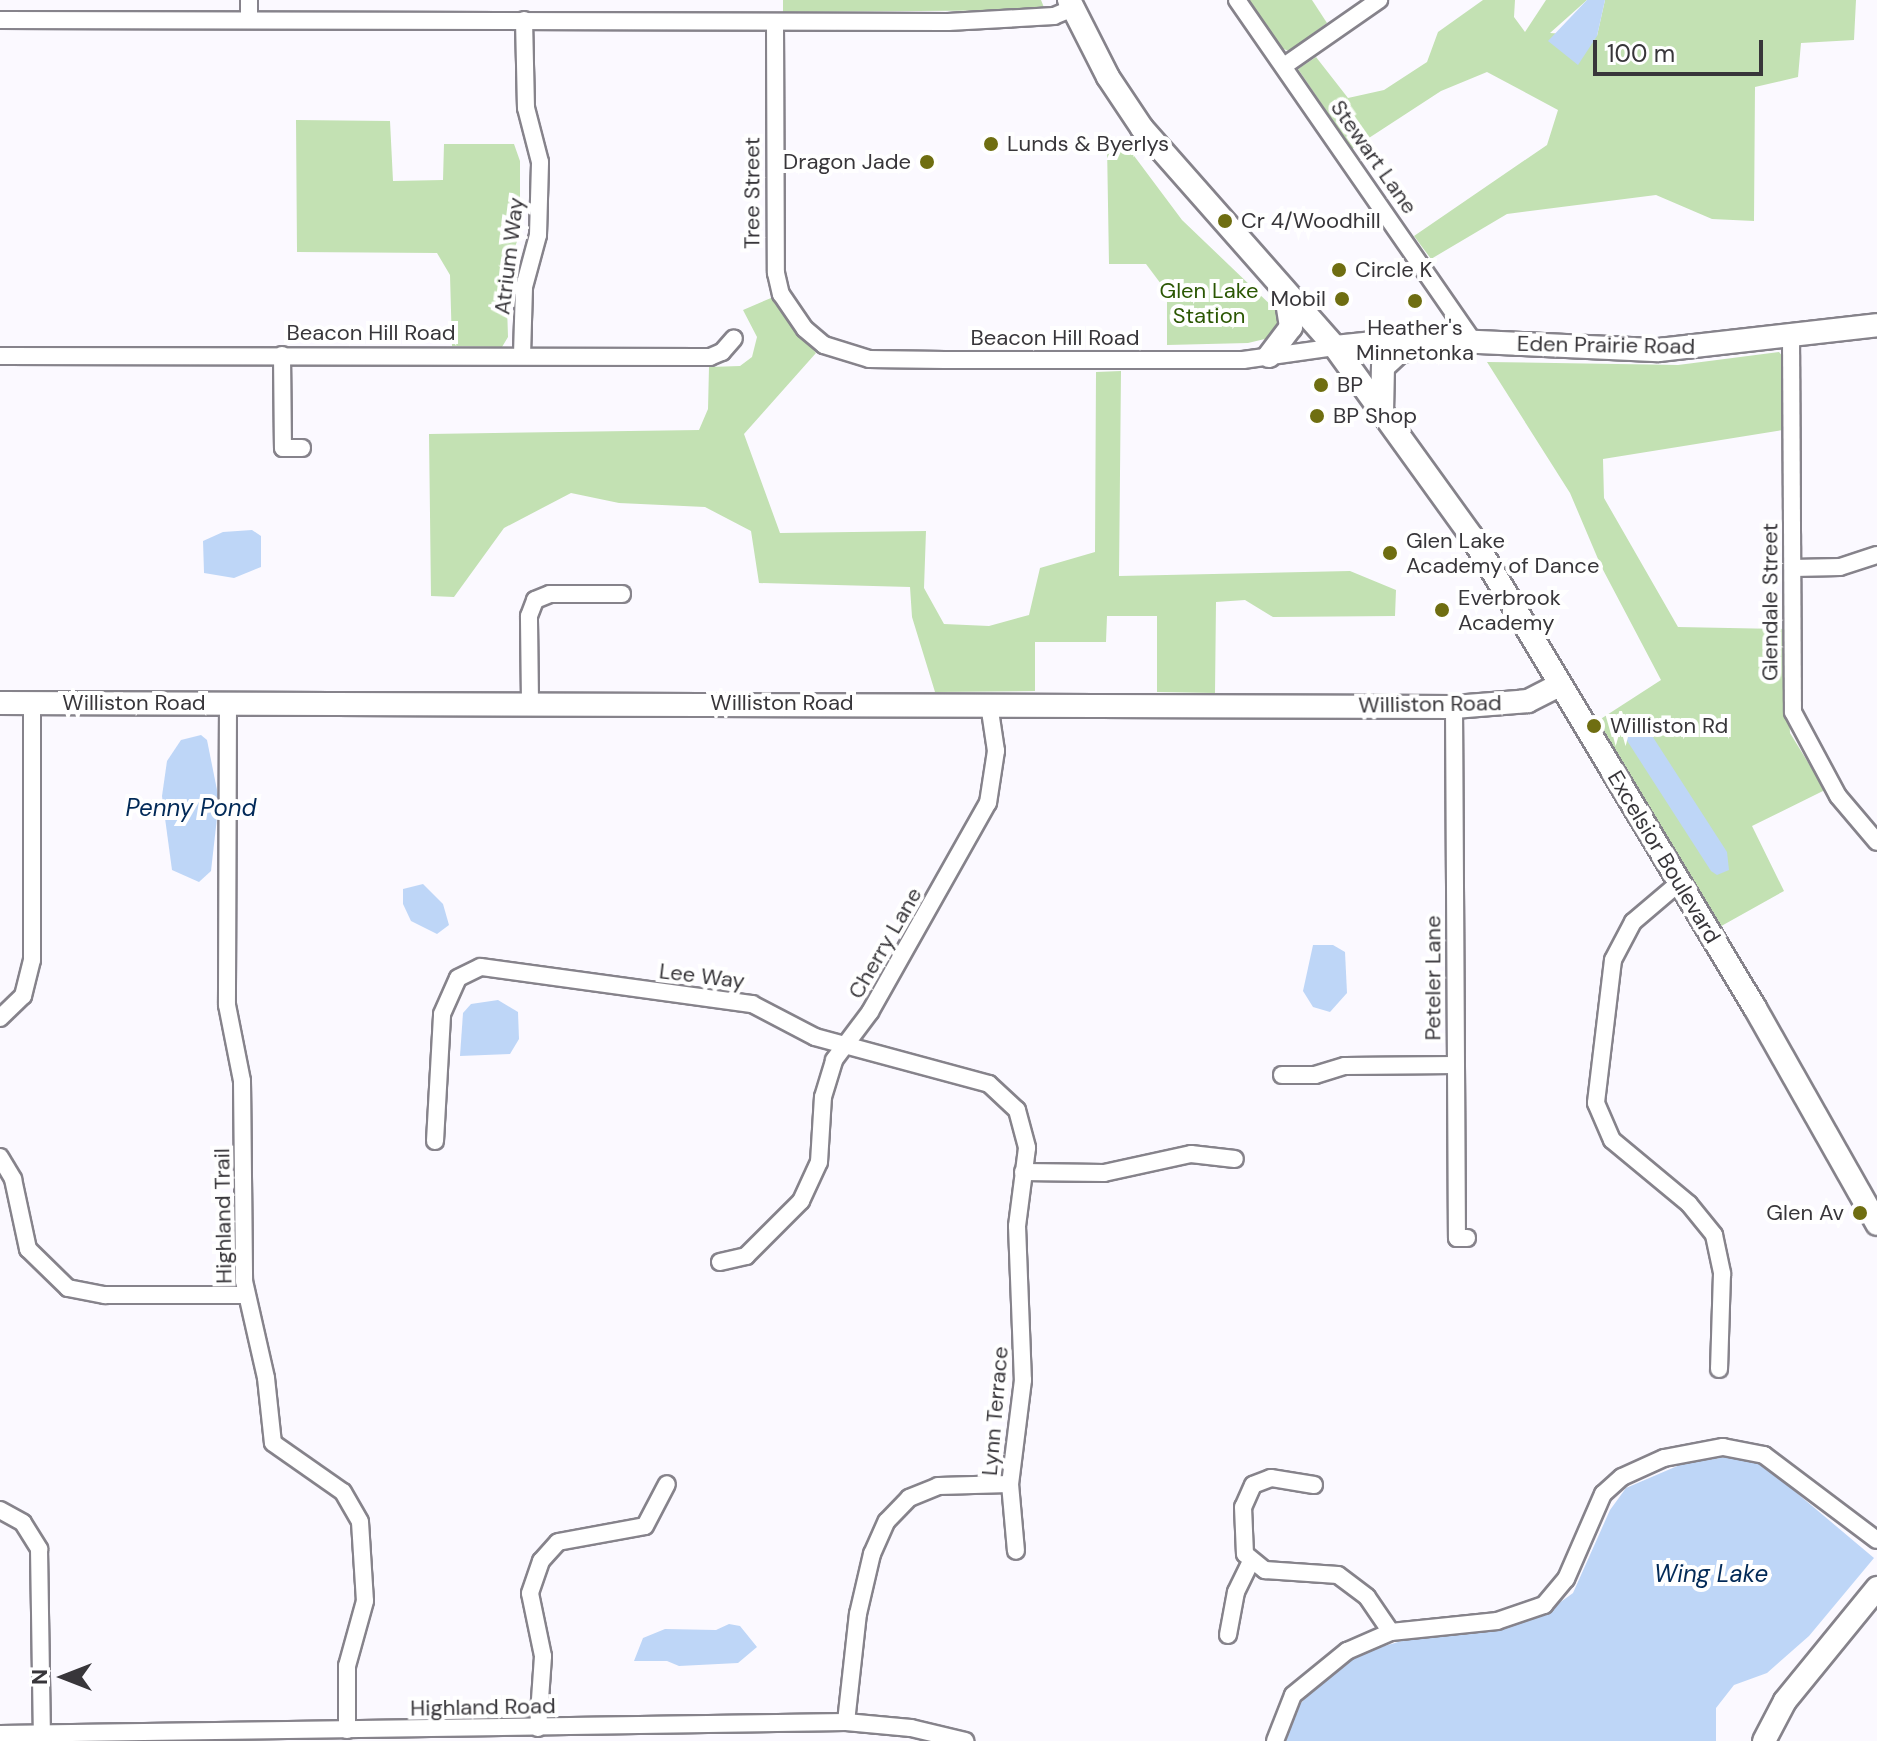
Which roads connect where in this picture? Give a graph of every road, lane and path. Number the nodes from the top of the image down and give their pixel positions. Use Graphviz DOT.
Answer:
graph roads {
  1 [pos="249,0"];
  2 [pos="1237,0"];
  3 [pos="1379,0"];
  4 [pos="1071,4"];
  5 [pos="0,20"];
  6 [pos="249,20"];
  7 [pos="524,20"];
  8 [pos="775,23"];
  9 [pos="1284,66"];
  10 [pos="1284,286"];
  11 [pos="1877,325"];
  12 [pos="1791,336"];
  13 [pos="734,338"];
  14 [pos="1446,340"];
  15 [pos="1473,341"];
  16 [pos="824,345"];
  17 [pos="1335,347"];
  18 [pos="282,355"];
  19 [pos="522,355"];
  20 [pos="0,356"];
  21 [pos="1269,356"];
  22 [pos="1382,414"];
  23 [pos="302,448"];
  24 [pos="1877,555"];
  25 [pos="1793,568"];
  26 [pos="622,594"];
  27 [pos="1560,685"];
  28 [pos="530,702"];
  29 [pos="0,703"];
  30 [pos="32,703"];
  31 [pos="228,703"];
  32 [pos="989,704"];
  33 [pos="1454,707"];
  34 [pos="1877,842"];
  35 [pos="1680,882"];
  36 [pos="0,1018"];
  37 [pos="845,1043"];
  38 [pos="1455,1065"];
  39 [pos="1282,1075"];
  40 [pos="435,1141"];
  41 [pos="0,1157"];
  42 [pos="1235,1159"];
  43 [pos="1023,1172"];
  44 [pos="1874,1213"];
  45 [pos="1017,1226"];
  46 [pos="1467,1238"];
  47 [pos="720,1262"];
  48 [pos="246,1295"];
  49 [pos="1719,1369"];
  50 [pos="667,1484"];
  51 [pos="1010,1484"];
  52 [pos="1314,1485"];
  53 [pos="0,1510"];
  54 [pos="1877,1540"];
  55 [pos="1016,1551"];
  56 [pos="1250,1563"];
  57 [pos="1877,1588"];
  58 [pos="1391,1632"];
  59 [pos="1228,1635"];
  60 [pos="846,1722"];
  61 [pos="538,1728"];
  62 [pos="347,1730"];
  63 [pos="42,1733"];
  64 [pos="789,1733"];
  65 [pos="0,1734"];
  66 [pos="432,1735"];
  67 [pos="965,1741"];
  68 [pos="1275,1741"];
  69 [pos="1764,1741"];
  1 -- 6 [label="street"];
  2 -- 9 [label="street, Stewart Lane"];
  3 -- 9 [label="street"];
  4 -- 8 [label="street"];
  4 -- 10 [label="main road, Excelsior Boulevard"];
  5 -- 6 [label="street"];
  6 -- 7 [label="street"];
  7 -- 8 [label="street"];
  7 -- 19 [label="street, Atrium Way"];
  8 -- 16 [label="street, Tree Street"];
  9 -- 15 [label="street, Stewart Lane"];
  10 -- 17 [label="main road, Excelsior Boulevard"];
  10 -- 21 [label="main road"];
  11 -- 12 [label="main road, Eden Prairie Road"];
  12 -- 15 [label="main road, Eden Prairie Road"];
  12 -- 25 [label="street, Glendale Street"];
  13 -- 19 [label="street, Beacon Hill Road"];
  14 -- 15 [label="main road, Eden Prairie Road"];
  14 -- 17 [label="main road, Eden Prairie Road"];
  14 -- 22 [label="main road"];
  16 -- 21 [label="street, Beacon Hill Road"];
  17 -- 21 [label="street, Beacon Hill Road"];
  17 -- 22 [label="main road, Excelsior Boulevard"];
  18 -- 19 [label="street, Beacon Hill Road"];
  18 -- 20 [label="street, Beacon Hill Road"];
  18 -- 23 [label="street"];
  22 -- 27 [label="main road, Excelsior Boulevard"];
  24 -- 25 [label="street"];
  25 -- 34 [label="street, Glendale Street"];
  26 -- 28 [label="street"];
  27 -- 33 [label="main road, Williston Road"];
  27 -- 35 [label="main road, Excelsior Boulevard"];
  28 -- 31 [label="main road, Williston Road"];
  28 -- 32 [label="main road, Williston Road"];
  29 -- 30 [label="main road, Williston Road"];
  30 -- 31 [label="main road, Williston Road"];
  30 -- 36 [label="street"];
  31 -- 48 [label="street, Highland Trail"];
  32 -- 33 [label="main road, Williston Road"];
  32 -- 37 [label="street, Cherry Lane"];
  33 -- 38 [label="street, Peteler Lane"];
  35 -- 44 [label="main road, Excelsior Boulevard"];
  35 -- 49 [label="street"];
  37 -- 40 [label="street, Lee Way"];
  37 -- 43 [label="street, Lee Way"];
  37 -- 47 [label="street, Cherry Lane"];
  38 -- 39 [label="street"];
  38 -- 46 [label="street, Peteler Lane"];
  41 -- 48 [label="street"];
  42 -- 43 [label="street"];
  43 -- 45 [label="street, Lee Way"];
  45 -- 51 [label="street, Lynn Terrace"];
  48 -- 62 [label="street, Highland Trail"];
  50 -- 61 [label="street"];
  51 -- 55 [label="street, Lynn Terrace"];
  51 -- 60 [label="street"];
  52 -- 56 [label="street"];
  53 -- 63 [label="street"];
  54 -- 58 [label="street"];
  56 -- 58 [label="street"];
  56 -- 59 [label="street"];
  57 -- 69 [label="main road"];
  58 -- 68 [label="street"];
  60 -- 64 [label="street, Highland Road"];
  60 -- 67 [label="street, Highland Road"];
  61 -- 64 [label="street, Highland Road"];
  61 -- 66 [label="street, Highland Road"];
  62 -- 63 [label="street, Highland Road"];
  62 -- 66 [label="street, Highland Road"];
  63 -- 65 [label="street, Highland Road"];
}
